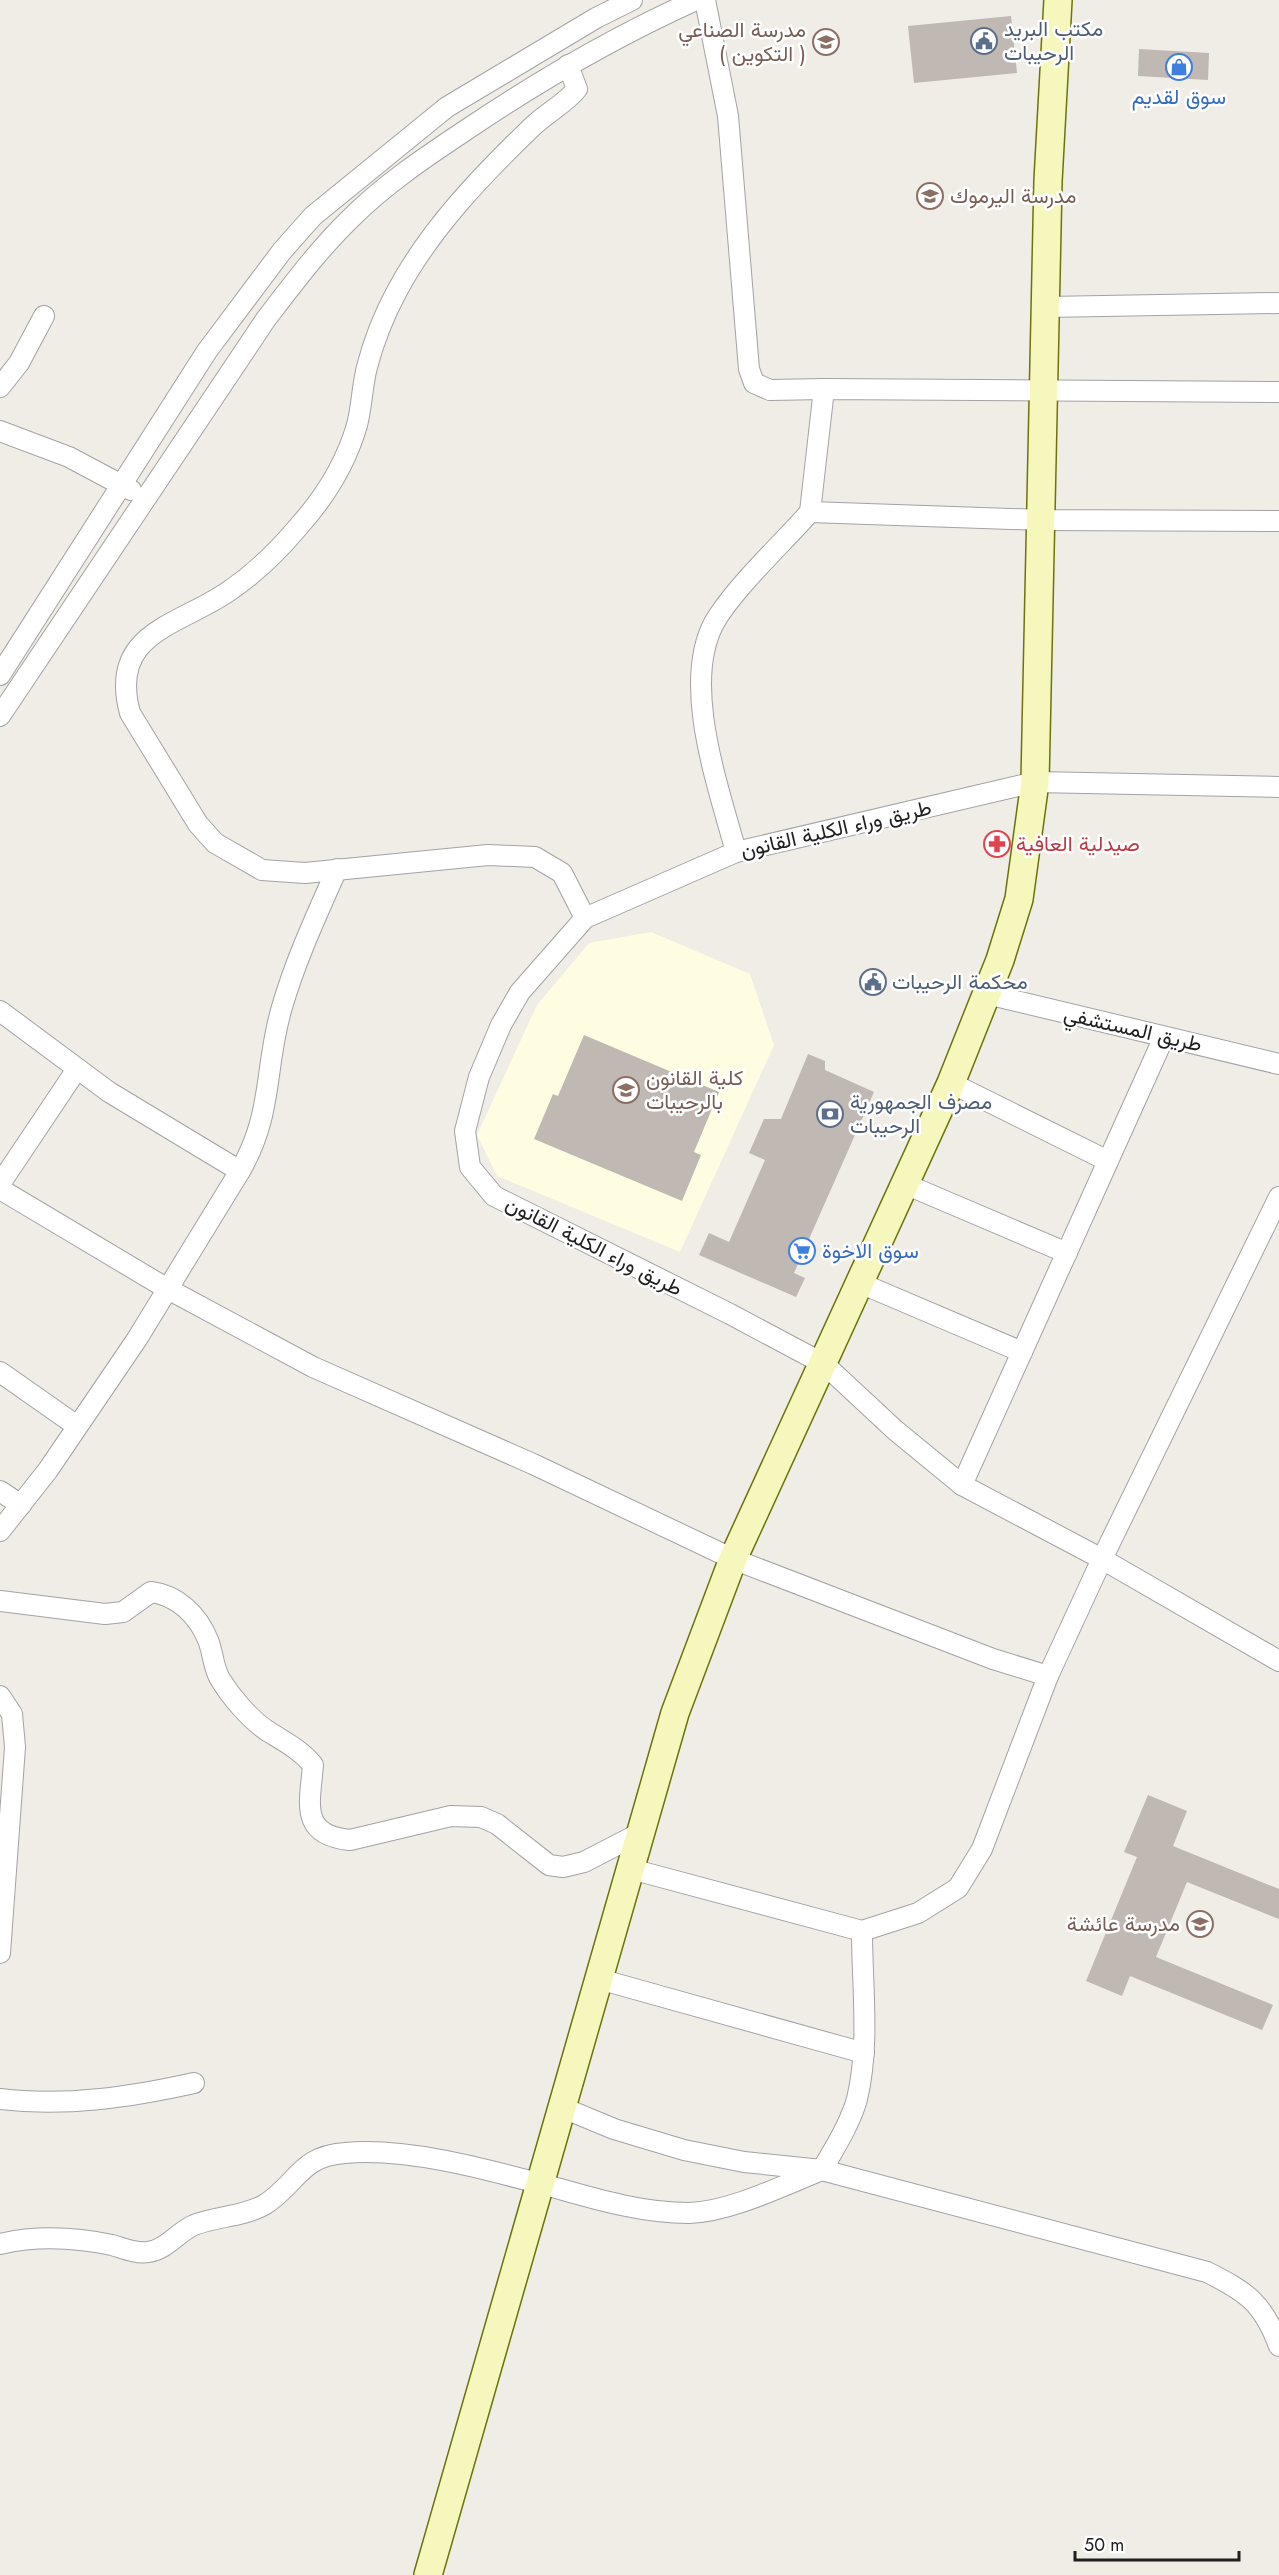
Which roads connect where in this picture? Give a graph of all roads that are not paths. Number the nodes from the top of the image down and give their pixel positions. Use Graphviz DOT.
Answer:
graph roads {
  1 [pos="632,0"];
  2 [pos="696,0"];
  3 [pos="705,0"];
  4 [pos="1058,0"];
  5 [pos="671,5"];
  6 [pos="568,65"];
  7 [pos="1279,303"];
  8 [pos="1047,307"];
  9 [pos="44,316"];
  10 [pos="0,387"];
  11 [pos="824,389"];
  12 [pos="1045,392"];
  13 [pos="1279,392"];
  14 [pos="0,431"];
  15 [pos="121,484"];
  16 [pos="144,499"];
  17 [pos="810,512"];
  18 [pos="1043,520"];
  19 [pos="1279,521"];
  20 [pos="0,675"];
  21 [pos="6,692"];
  22 [pos="0,716"];
  23 [pos="1035,783"];
  24 [pos="1279,788"];
  25 [pos="736,852"];
  26 [pos="337,869"];
  27 [pos="585,918"];
  28 [pos="987,994"];
  29 [pos="0,1011"];
  30 [pos="1164,1037"];
  31 [pos="1279,1064"];
  32 [pos="77,1069"];
  33 [pos="951,1083"];
  34 [pos="1108,1161"];
  35 [pos="240,1171"];
  36 [pos="0,1184"];
  37 [pos="905,1184"];
  38 [pos="0,1189"];
  39 [pos="1279,1197"];
  40 [pos="1067,1253"];
  41 [pos="860,1283"];
  42 [pos="166,1288"];
  43 [pos="1022,1352"];
  44 [pos="824,1364"];
  45 [pos="0,1372"];
  46 [pos="77,1426"];
  47 [pos="962,1485"];
  48 [pos="0,1491"];
  49 [pos="21,1505"];
  50 [pos="0,1531"];
  51 [pos="733,1559"];
  52 [pos="1102,1560"];
  53 [pos="0,1601"];
  54 [pos="1279,1661"];
  55 [pos="1048,1676"];
  56 [pos="0,1696"];
  57 [pos="642,1832"];
  58 [pos="631,1869"];
  59 [pos="862,1931"];
  60 [pos="0,1953"];
  61 [pos="599,1978"];
  62 [pos="864,2053"];
  63 [pos="194,2083"];
  64 [pos="0,2099"];
  65 [pos="561,2107"];
  66 [pos="822,2170"];
  67 [pos="540,2184"];
  68 [pos="0,2244"];
  69 [pos="1279,2346"];
  70 [pos="428,2575"];
  1 -- 15 [label="street"];
  2 -- 5 [label="street"];
  3 -- 11 [label="street"];
  4 -- 8 [label="main road"];
  5 -- 6 [label="street"];
  6 -- 16 [label="street"];
  6 -- 26 [label="street"];
  7 -- 8 [label="street"];
  8 -- 12 [label="main road"];
  9 -- 10 [label="street"];
  11 -- 12 [label="street"];
  11 -- 17 [label="street"];
  12 -- 13 [label="street"];
  12 -- 18 [label="main road"];
  14 -- 15 [label="street"];
  15 -- 16 [label="street"];
  15 -- 20 [label="street"];
  16 -- 21 [label="street"];
  17 -- 18 [label="street"];
  17 -- 25 [label="street"];
  18 -- 19 [label="street"];
  18 -- 23 [label="main road"];
  21 -- 22 [label="street"];
  23 -- 24 [label="street, طريق وراء الكلية القانون"];
  23 -- 25 [label="street, طريق وراء الكلية القانون"];
  23 -- 28 [label="main road"];
  25 -- 27 [label="street, طريق وراء الكلية القانون"];
  26 -- 27 [label="street"];
  26 -- 35 [label="street"];
  27 -- 44 [label="street, طريق وراء الكلية القانون"];
  28 -- 30 [label="street, طريق المستشفي"];
  28 -- 33 [label="main road"];
  29 -- 32 [label="street"];
  30 -- 31 [label="street, طريق المستشفي"];
  30 -- 34 [label="street"];
  32 -- 35 [label="street"];
  32 -- 36 [label="street"];
  33 -- 34 [label="street"];
  33 -- 37 [label="main road"];
  34 -- 40 [label="street"];
  35 -- 42 [label="street"];
  37 -- 40 [label="street"];
  37 -- 41 [label="main road"];
  38 -- 42 [label="street"];
  39 -- 52 [label="street"];
  40 -- 43 [label="street"];
  41 -- 43 [label="street"];
  41 -- 44 [label="main road"];
  42 -- 46 [label="street"];
  42 -- 51 [label="street"];
  43 -- 47 [label="street"];
  44 -- 47 [label="street, طريق وراء الكلية القانون"];
  44 -- 51 [label="main road"];
  45 -- 46 [label="street"];
  46 -- 49 [label="street"];
  47 -- 52 [label="street, طريق وراء الكلية القانون"];
  48 -- 49 [label="street"];
  49 -- 50 [label="street"];
  51 -- 55 [label="street"];
  51 -- 57 [label="main road"];
  52 -- 54 [label="street, طريق وراء الكلية القانون"];
  52 -- 55 [label="street"];
  53 -- 57 [label="street"];
  55 -- 59 [label="street"];
  56 -- 60 [label="street"];
  57 -- 58 [label="main road"];
  58 -- 59 [label="street"];
  58 -- 61 [label="main road"];
  59 -- 62 [label="street"];
  61 -- 62 [label="street"];
  61 -- 65 [label="main road"];
  62 -- 66 [label="street"];
  63 -- 64 [label="street"];
  65 -- 66 [label="street"];
  65 -- 67 [label="main road"];
  66 -- 67 [label="street"];
  66 -- 69 [label="street"];
  67 -- 68 [label="street"];
  67 -- 70 [label="main road"];
}
